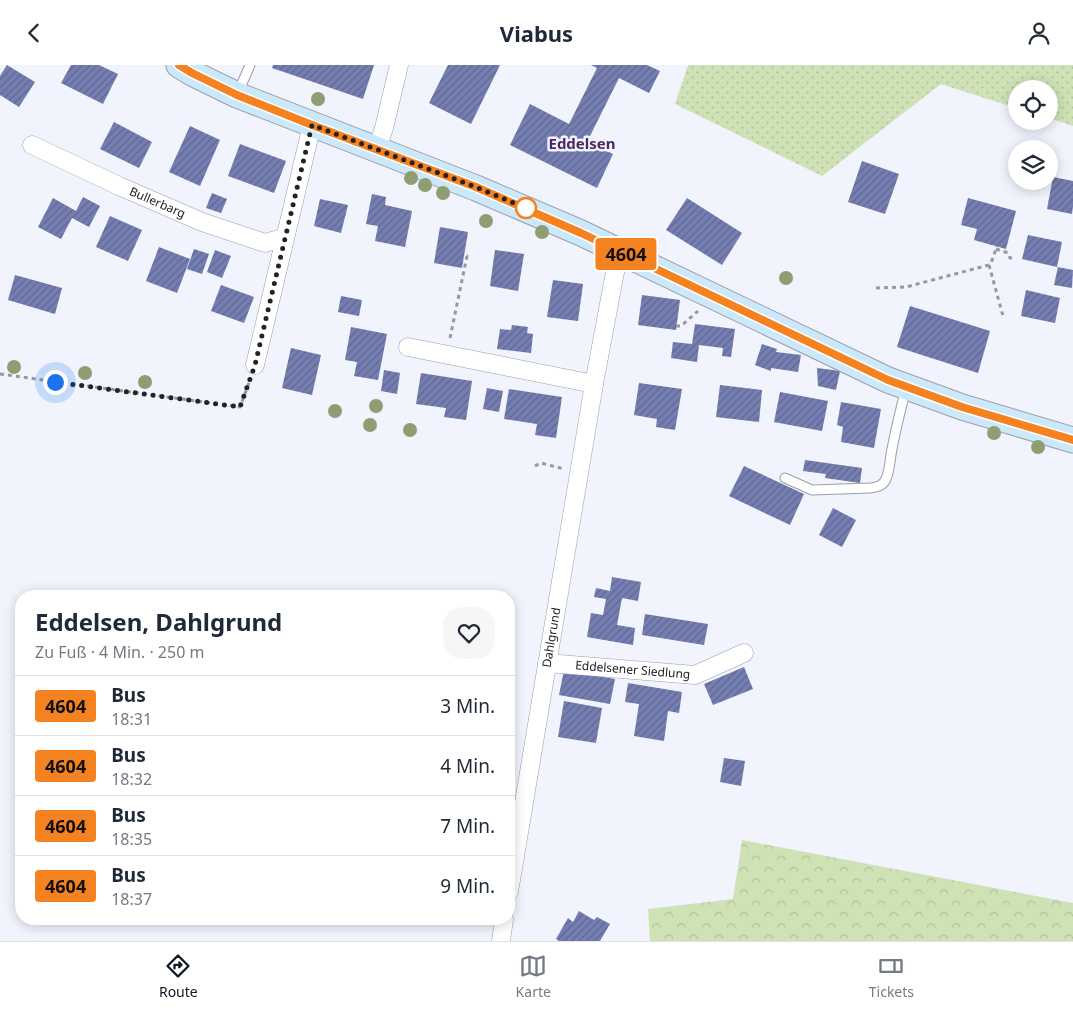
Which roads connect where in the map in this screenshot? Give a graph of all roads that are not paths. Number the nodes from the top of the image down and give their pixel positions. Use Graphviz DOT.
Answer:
graph roads {
  1 [pos="179,65"];
  2 [pos="250,65"];
  3 [pos="400,65"];
  4 [pos="237,95"];
  5 [pos="312,125"];
  6 [pos="32,145"];
  7 [pos="377,149"];
  8 [pos="286,237"];
  9 [pos="622,252"];
  10 [pos="408,347"];
  11 [pos="255,365"];
  12 [pos="594,383"];
  13 [pos="907,387"];
  14 [pos="1073,440"];
  15 [pos="785,478"];
  16 [pos="744,653"];
  17 [pos="547,663"];
  18 [pos="515,856"];
  19 [pos="503,925"];
  20 [pos="501,941"];
  1 -- 4 [label="street"];
  2 -- 4 [label="lane"];
  3 -- 7 [label="street"];
  4 -- 5 [label="street"];
  5 -- 7 [label="street"];
  5 -- 8 [label="street"];
  6 -- 8 [label="street, Bullerbarg"];
  7 -- 9 [label="street"];
  8 -- 11 [label="street"];
  9 -- 12 [label="street, Dahlgrund"];
  9 -- 13 [label="street"];
  10 -- 12 [label="street"];
  12 -- 17 [label="street, Dahlgrund"];
  13 -- 14 [label="street"];
  13 -- 15 [label="lane"];
  16 -- 17 [label="street, Eddelsener Siedlung"];
  17 -- 18 [label="street, Dahlgrund"];
  19 -- 20 [label="street"];
}
